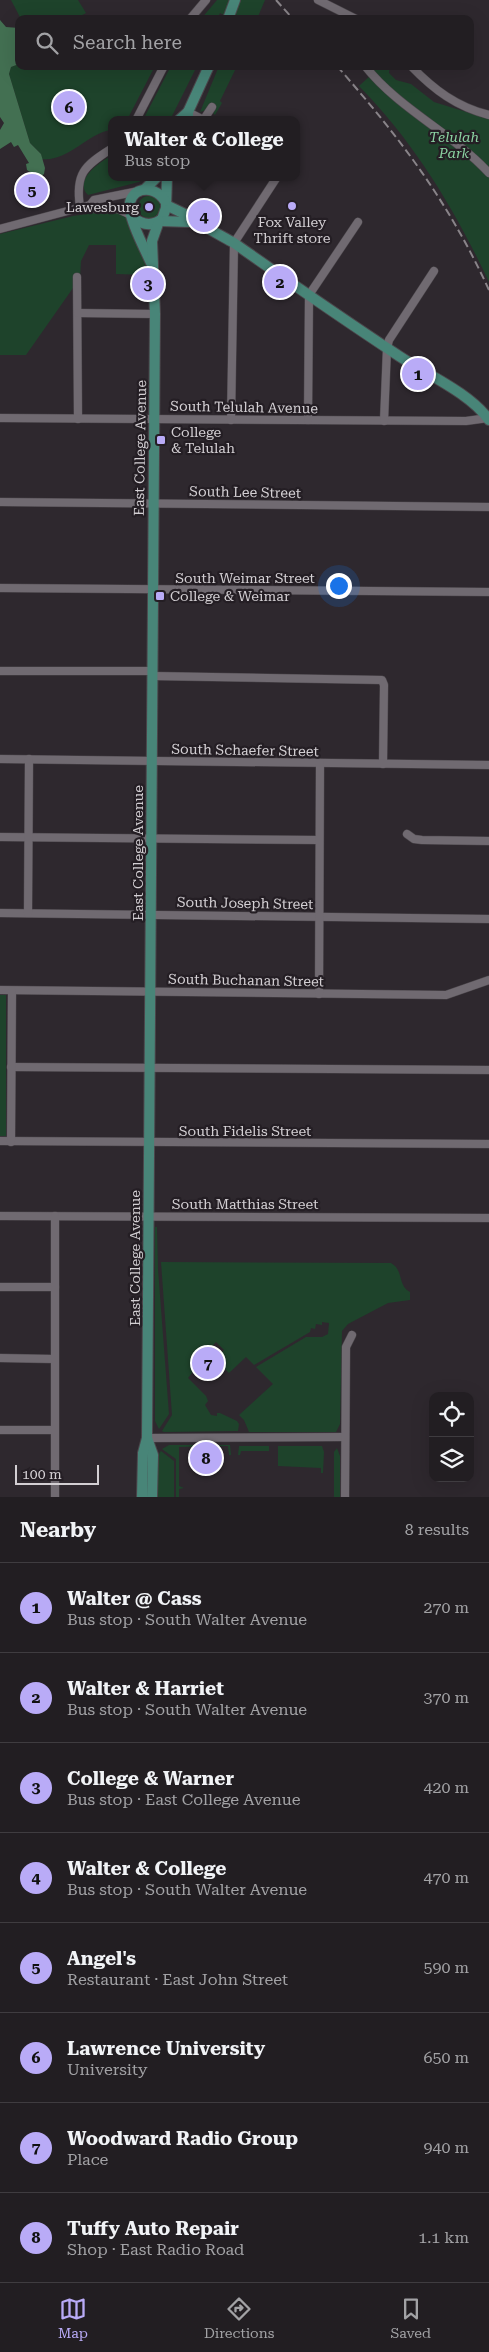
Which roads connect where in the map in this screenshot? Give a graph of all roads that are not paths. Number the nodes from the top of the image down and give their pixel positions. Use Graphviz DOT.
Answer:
graph roads {
  1 [pos="206,0"];
  2 [pos="235,0"];
  3 [pos="318,0"];
  4 [pos="193,15"];
  5 [pos="229,15"];
  6 [pos="348,15"];
  7 [pos="162,70"];
  8 [pos="206,70"];
  9 [pos="369,70"];
  10 [pos="415,70"];
  11 [pos="212,107"];
  12 [pos="489,115"];
  13 [pos="138,116"];
  14 [pos="188,116"];
  15 [pos="206,116"];
  16 [pos="108,152"];
  17 [pos="489,173"];
  18 [pos="152,181"];
  19 [pos="167,181"];
  20 [pos="274,181"];
  21 [pos="142,190"];
  22 [pos="166,203"];
  23 [pos="90,205"];
  24 [pos="80,207"];
  25 [pos="132,216"];
  26 [pos="193,220"];
  27 [pos="159,221"];
  28 [pos="358,222"];
  29 [pos="0,229"];
  30 [pos="234,244"];
  31 [pos="153,268"];
  32 [pos="434,271"];
  33 [pos="77,277"];
  34 [pos="308,296"];
  35 [pos="78,313"];
  36 [pos="156,314"];
  37 [pos="386,348"];
  38 [pos="0,418"];
  39 [pos="489,418"];
  40 [pos="78,419"];
  41 [pos="154,419"];
  42 [pos="231,420"];
  43 [pos="308,420"];
  44 [pos="384,421"];
  45 [pos="0,502"];
  46 [pos="153,504"];
  47 [pos="489,507"];
  48 [pos="0,588"];
  49 [pos="153,590"];
  50 [pos="489,592"];
  51 [pos="0,671"];
  52 [pos="152,674"];
  53 [pos="0,759"];
  54 [pos="29,759"];
  55 [pos="152,761"];
  56 [pos="320,763"];
  57 [pos="383,764"];
  58 [pos="489,765"];
  59 [pos="407,834"];
  60 [pos="0,836"];
  61 [pos="28,837"];
  62 [pos="151,838"];
  63 [pos="319,840"];
  64 [pos="489,841"];
  65 [pos="0,913"];
  66 [pos="28,913"];
  67 [pos="151,914"];
  68 [pos="319,917"];
  69 [pos="489,919"];
  70 [pos="489,980"];
  71 [pos="0,990"];
  72 [pos="12,991"];
  73 [pos="150,991"];
  74 [pos="319,994"];
  75 [pos="12,1067"];
  76 [pos="150,1068"];
  77 [pos="489,1070"];
  78 [pos="0,1141"];
  79 [pos="11,1142"];
  80 [pos="150,1142"];
  81 [pos="489,1144"];
  82 [pos="0,1216"];
  83 [pos="55,1216"];
  84 [pos="149,1216"];
  85 [pos="489,1218"];
  86 [pos="0,1287"];
  87 [pos="55,1287"];
  88 [pos="352,1335"];
  89 [pos="0,1358"];
  90 [pos="54,1359"];
  91 [pos="0,1430"];
  92 [pos="54,1430"];
  93 [pos="147,1438"];
  94 [pos="345,1438"];
  95 [pos="55,1497"];
  96 [pos="142,1497"];
  97 [pos="152,1497"];
  98 [pos="345,1497"];
  1 -- 4 [label="street"];
  2 -- 5 [label="main road"];
  3 -- 6 [label="street"];
  7 -- 13 [label="street"];
  8 -- 14 [label="main road"];
  9 -- 17 [label="street"];
  10 -- 12 [label="street"];
  11 -- 15 [label="street"];
  16 -- 24 [label="street"];
  18 -- 21 [label="main road"];
  19 -- 22 [label="main road"];
  20 -- 30 [label="street"];
  21 -- 22 [label="main road"];
  21 -- 23 [label="street"];
  21 -- 25 [label="main road"];
  22 -- 26 [label="main road"];
  22 -- 27 [label="main road"];
  23 -- 24 [label="street"];
  23 -- 25 [label="street"];
  24 -- 29 [label="street"];
  25 -- 27 [label="main road"];
  25 -- 31 [label="main road, East College Avenue"];
  26 -- 27 [label="main road"];
  26 -- 30 [label="main road"];
  27 -- 31 [label="main road, East College Avenue"];
  28 -- 34 [label="street"];
  30 -- 34 [label="main road"];
  30 -- 42 [label="street"];
  31 -- 36 [label="main road, East College Avenue"];
  32 -- 37 [label="street"];
  33 -- 35 [label="street"];
  34 -- 37 [label="main road"];
  34 -- 43 [label="street"];
  35 -- 36 [label="street"];
  35 -- 40 [label="street"];
  36 -- 41 [label="main road, East College Avenue"];
  37 -- 39 [label="main road"];
  37 -- 44 [label="street"];
  38 -- 40 [label="street, South Telulah Avenue"];
  39 -- 44 [label="street, South Telulah Avenue"];
  40 -- 41 [label="street, South Telulah Avenue"];
  41 -- 42 [label="street, South Telulah Avenue"];
  41 -- 46 [label="main road, East College Avenue"];
  42 -- 43 [label="street, South Telulah Avenue"];
  43 -- 44 [label="street, South Telulah Avenue"];
  45 -- 46 [label="street, South Lee Street"];
  46 -- 47 [label="street, South Lee Street"];
  46 -- 49 [label="main road, East College Avenue"];
  48 -- 49 [label="street, South Weimar Street"];
  49 -- 50 [label="street, South Weimar Street"];
  49 -- 52 [label="main road, East College Avenue"];
  51 -- 52 [label="street"];
  52 -- 55 [label="main road, East College Avenue"];
  52 -- 57 [label="street"];
  53 -- 54 [label="street, South Schaefer Street"];
  54 -- 55 [label="street, South Schaefer Street"];
  54 -- 61 [label="street"];
  55 -- 56 [label="street, South Schaefer Street"];
  55 -- 62 [label="main road, East College Avenue"];
  56 -- 57 [label="street, South Schaefer Street"];
  56 -- 63 [label="street"];
  57 -- 58 [label="street, South Schaefer Street"];
  59 -- 64 [label="street"];
  60 -- 61 [label="street"];
  61 -- 62 [label="street"];
  61 -- 66 [label="street"];
  62 -- 63 [label="street"];
  62 -- 67 [label="main road, East College Avenue"];
  63 -- 68 [label="street"];
  65 -- 66 [label="street, South Joseph Street"];
  66 -- 67 [label="street, South Joseph Street"];
  67 -- 68 [label="street, South Joseph Street"];
  67 -- 73 [label="main road, East College Avenue"];
  68 -- 69 [label="street, South Joseph Street"];
  68 -- 74 [label="street"];
  70 -- 74 [label="street, South Buchanan Street"];
  71 -- 72 [label="street, South Buchanan Street"];
  72 -- 73 [label="street, South Buchanan Street"];
  72 -- 75 [label="street"];
  73 -- 74 [label="street, South Buchanan Street"];
  73 -- 76 [label="main road, East College Avenue"];
  75 -- 76 [label="street"];
  75 -- 79 [label="street"];
  76 -- 77 [label="street"];
  76 -- 80 [label="main road, East College Avenue"];
  78 -- 79 [label="street, South Fidelis Street"];
  79 -- 80 [label="street, South Fidelis Street"];
  80 -- 81 [label="street, South Fidelis Street"];
  80 -- 84 [label="main road, East College Avenue"];
  82 -- 83 [label="street, South Matthias Street"];
  83 -- 84 [label="street, South Matthias Street"];
  83 -- 87 [label="street"];
  84 -- 85 [label="street, South Matthias Street"];
  84 -- 93 [label="main road, East College Avenue"];
  86 -- 87 [label="street"];
  87 -- 90 [label="street"];
  88 -- 94 [label="street"];
  89 -- 90 [label="street"];
  90 -- 92 [label="street"];
  91 -- 92 [label="street"];
  92 -- 95 [label="street"];
  93 -- 94 [label="street"];
  93 -- 96 [label="main road, East College Avenue"];
  93 -- 97 [label="main road, East College Avenue"];
  94 -- 98 [label="street"];
}
